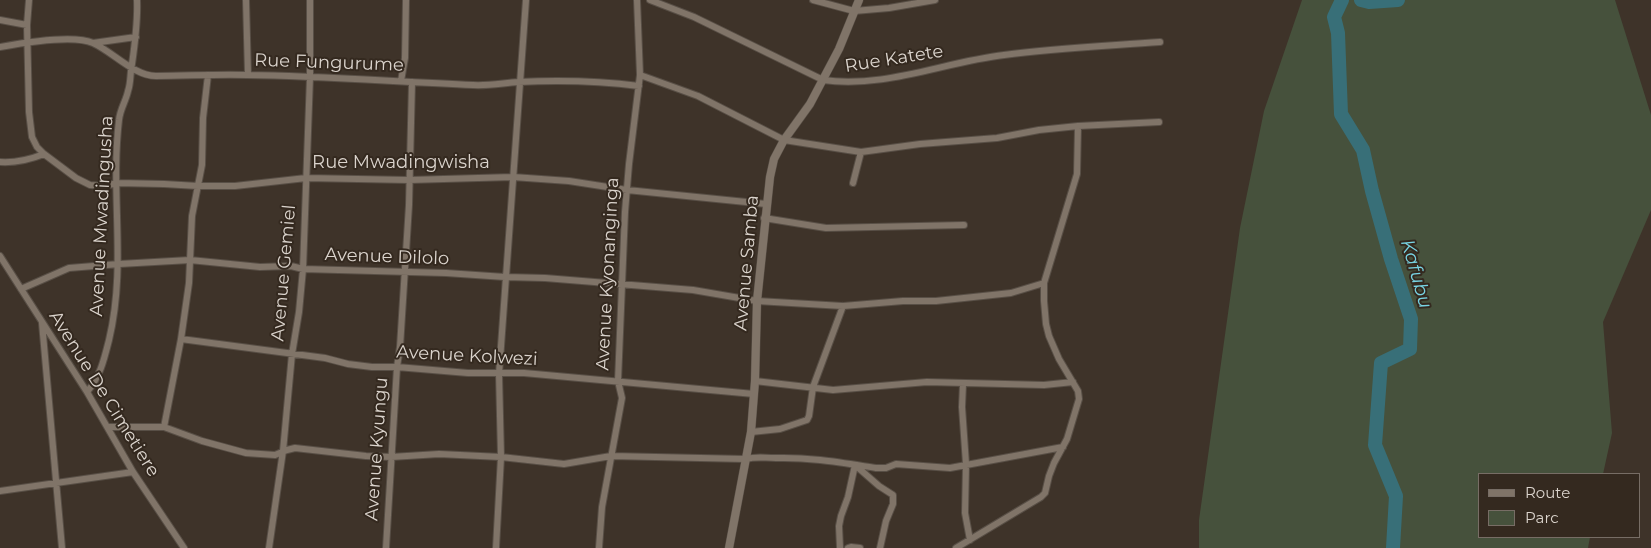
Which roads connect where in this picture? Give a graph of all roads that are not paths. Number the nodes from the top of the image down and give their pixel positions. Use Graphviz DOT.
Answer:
graph roads {
  1 [pos="29,0"];
  2 [pos="137,0"];
  3 [pos="246,0"];
  4 [pos="310,0"];
  5 [pos="406,0"];
  6 [pos="526,0"];
  7 [pos="637,0"];
  8 [pos="650,0"];
  9 [pos="813,0"];
  10 [pos="859,0"];
  11 [pos="935,0"];
  12 [pos="854,11"];
  13 [pos="0,20"];
  14 [pos="27,25"];
  15 [pos="136,36"];
  16 [pos="27,41"];
  17 [pos="1160,42"];
  18 [pos="93,43"];
  19 [pos="0,47"];
  20 [pos="131,67"];
  21 [pos="208,75"];
  22 [pos="248,75"];
  23 [pos="640,75"];
  24 [pos="310,77"];
  25 [pos="823,80"];
  26 [pos="401,81"];
  27 [pos="412,82"];
  28 [pos="520,82"];
  29 [pos="639,86"];
  30 [pos="1159,122"];
  31 [pos="1078,126"];
  32 [pos="784,140"];
  33 [pos="861,152"];
  34 [pos="44,154"];
  35 [pos="0,162"];
  36 [pos="513,177"];
  37 [pos="306,178"];
  38 [pos="409,180"];
  39 [pos="117,183"];
  40 [pos="853,183"];
  41 [pos="198,186"];
  42 [pos="627,190"];
  43 [pos="766,204"];
  44 [pos="764,218"];
  45 [pos="964,225"];
  46 [pos="0,256"];
  47 [pos="190,260"];
  48 [pos="118,264"];
  49 [pos="303,269"];
  50 [pos="404,272"];
  51 [pos="506,278"];
  52 [pos="1044,283"];
  53 [pos="623,284"];
  54 [pos="20,289"];
  55 [pos="757,301"];
  56 [pos="844,306"];
  57 [pos="42,321"];
  58 [pos="180,339"];
  59 [pos="292,354"];
  60 [pos="397,367"];
  61 [pos="499,374"];
  62 [pos="618,381"];
  63 [pos="755,381"];
  64 [pos="1073,382"];
  65 [pos="963,384"];
  66 [pos="813,386"];
  67 [pos="87,392"];
  68 [pos="754,394"];
  69 [pos="108,427"];
  70 [pos="164,427"];
  71 [pos="751,432"];
  72 [pos="1063,447"];
  73 [pos="283,451"];
  74 [pos="612,456"];
  75 [pos="392,457"];
  76 [pos="501,457"];
  77 [pos="745,459"];
  78 [pos="966,464"];
  79 [pos="855,465"];
  80 [pos="133,472"];
  81 [pos="55,483"];
  82 [pos="0,491"];
  83 [pos="970,540"];
  84 [pos="62,548"];
  85 [pos="184,548"];
  86 [pos="269,548"];
  87 [pos="386,548"];
  88 [pos="496,548"];
  89 [pos="599,548"];
  90 [pos="729,548"];
  91 [pos="840,548"];
  92 [pos="848,548"];
  93 [pos="860,548"];
  94 [pos="880,548"];
  95 [pos="956,548"];
  1 -- 14 [label="street"];
  2 -- 15 [label="street, Avenue Mwadingusha"];
  3 -- 22 [label="street"];
  4 -- 24 [label="street, Avenue Gemiel"];
  5 -- 26 [label="street"];
  6 -- 28 [label="street"];
  7 -- 23 [label="street, Avenue Kyonanginga"];
  8 -- 25 [label="street, Rue Katete"];
  9 -- 12 [label="street"];
  10 -- 12 [label="street, Avenue Samba"];
  11 -- 12 [label="street"];
  12 -- 25 [label="street, Avenue Samba"];
  13 -- 14 [label="street"];
  14 -- 16 [label="street"];
  15 -- 18 [label="street"];
  15 -- 20 [label="street, Avenue Mwadingusha"];
  16 -- 18 [label="street, Rue Fungurume"];
  16 -- 19 [label="street, Rue Fungurume"];
  16 -- 34 [label="street"];
  17 -- 25 [label="street, Rue Katete"];
  18 -- 20 [label="street, Rue Fungurume"];
  20 -- 21 [label="street, Rue Fungurume"];
  20 -- 39 [label="street, Avenue Mwadingusha"];
  21 -- 22 [label="street, Rue Fungurume"];
  21 -- 41 [label="street"];
  22 -- 24 [label="street, Rue Fungurume"];
  23 -- 29 [label="street, Avenue Kyonanginga"];
  23 -- 32 [label="street"];
  24 -- 26 [label="street, Rue Fungurume"];
  24 -- 37 [label="street, Avenue Gemiel"];
  25 -- 32 [label="street, Avenue Samba"];
  26 -- 27 [label="street, Rue Fungurume"];
  27 -- 28 [label="street, Rue Fungurume"];
  27 -- 38 [label="street, Avenue Kyungu"];
  28 -- 29 [label="street, Rue Fungurume"];
  28 -- 36 [label="street"];
  29 -- 42 [label="street, Avenue Kyonanginga"];
  30 -- 31 [label="street"];
  31 -- 33 [label="street"];
  31 -- 52 [label="street"];
  32 -- 33 [label="street"];
  32 -- 43 [label="street, Avenue Samba"];
  33 -- 40 [label="street"];
  34 -- 35 [label="street"];
  34 -- 39 [label="street, Rue Mwadingwisha"];
  36 -- 38 [label="street, Rue Mwadingwisha"];
  36 -- 42 [label="street, Rue Mwadingwisha"];
  36 -- 51 [label="street"];
  37 -- 38 [label="street, Rue Mwadingwisha"];
  37 -- 41 [label="street, Rue Mwadingwisha"];
  37 -- 49 [label="street, Avenue Gemiel"];
  38 -- 50 [label="street, Avenue Kyungu"];
  39 -- 41 [label="street, Rue Mwadingwisha"];
  39 -- 48 [label="street, Avenue Mwadingusha"];
  41 -- 47 [label="street"];
  42 -- 43 [label="street, Rue Mwadingwisha"];
  42 -- 53 [label="street, Avenue Kyonanginga"];
  43 -- 44 [label="street, Avenue Samba"];
  44 -- 45 [label="street"];
  44 -- 55 [label="street, Avenue Samba"];
  46 -- 54 [label="street, Avenue De Cimetiere"];
  47 -- 48 [label="street, Avenue Dilolo"];
  47 -- 49 [label="street, Avenue Dilolo"];
  47 -- 58 [label="street"];
  48 -- 54 [label="street, Avenue Dilolo"];
  48 -- 67 [label="street, Avenue Mwadingusha"];
  49 -- 50 [label="street, Avenue Dilolo"];
  49 -- 59 [label="street, Avenue Gemiel"];
  50 -- 51 [label="street, Avenue Dilolo"];
  50 -- 60 [label="street, Avenue Kyungu"];
  51 -- 53 [label="street, Avenue Dilolo"];
  51 -- 61 [label="street"];
  52 -- 56 [label="street, Avenue Dilolo"];
  52 -- 64 [label="street"];
  53 -- 55 [label="street, Avenue Dilolo"];
  53 -- 62 [label="street, Avenue Kyonanginga"];
  54 -- 57 [label="street, Avenue De Cimetiere"];
  55 -- 56 [label="street, Avenue Dilolo"];
  55 -- 63 [label="street, Avenue Samba"];
  56 -- 66 [label="street"];
  57 -- 67 [label="street, Avenue De Cimetiere"];
  57 -- 81 [label="street"];
  58 -- 59 [label="street, Avenue Kolwezi"];
  58 -- 70 [label="street"];
  59 -- 60 [label="street, Avenue Kolwezi"];
  59 -- 73 [label="street, Avenue Gemiel"];
  60 -- 61 [label="street, Avenue Kolwezi"];
  60 -- 75 [label="street, Avenue Kyungu"];
  61 -- 62 [label="street, Avenue Kolwezi"];
  61 -- 76 [label="street"];
  62 -- 68 [label="street, Avenue Kolwezi"];
  62 -- 74 [label="street, Avenue Kyonanginga"];
  63 -- 66 [label="street"];
  63 -- 68 [label="street, Avenue Samba"];
  64 -- 65 [label="street"];
  64 -- 72 [label="street"];
  65 -- 66 [label="street"];
  65 -- 78 [label="street"];
  66 -- 71 [label="street"];
  67 -- 69 [label="street, Avenue De Cimetiere"];
  68 -- 71 [label="street, Avenue Samba"];
  69 -- 70 [label="street"];
  69 -- 80 [label="street, Avenue De Cimetiere"];
  70 -- 73 [label="street"];
  71 -- 77 [label="street, Avenue Samba"];
  72 -- 78 [label="street"];
  72 -- 83 [label="street"];
  73 -- 75 [label="street"];
  73 -- 86 [label="street, Avenue Gemiel"];
  74 -- 76 [label="street"];
  74 -- 77 [label="street"];
  74 -- 89 [label="street, Avenue Kyonanginga"];
  75 -- 76 [label="street"];
  75 -- 87 [label="street, Avenue Kyungu"];
  76 -- 88 [label="street"];
  77 -- 79 [label="street"];
  77 -- 90 [label="street, Avenue Samba"];
  78 -- 79 [label="street"];
  78 -- 83 [label="street"];
  79 -- 91 [label="street"];
  79 -- 94 [label="street"];
  80 -- 81 [label="street"];
  80 -- 85 [label="street, Avenue De Cimetiere"];
  81 -- 82 [label="street"];
  81 -- 84 [label="street"];
  83 -- 95 [label="street"];
  92 -- 93 [label="street"];
}
